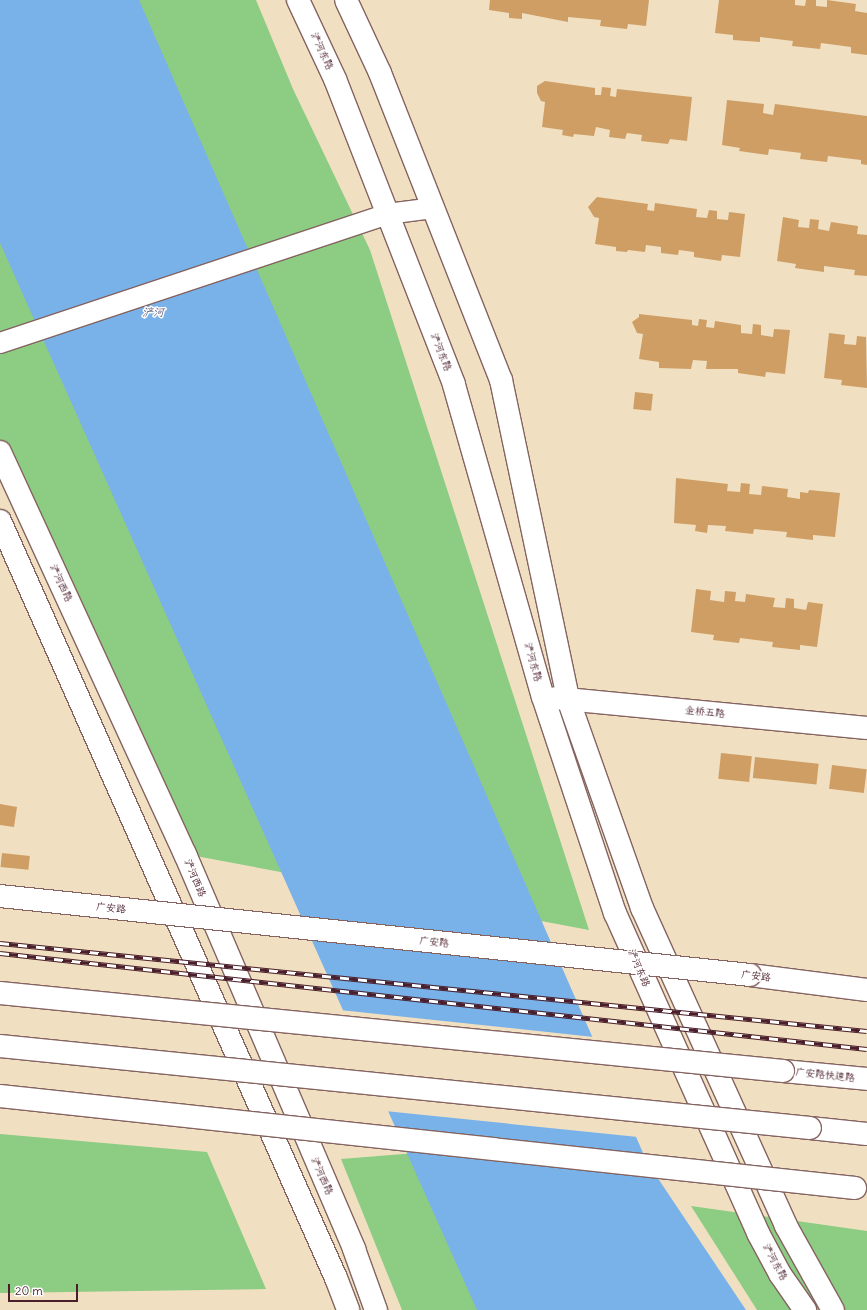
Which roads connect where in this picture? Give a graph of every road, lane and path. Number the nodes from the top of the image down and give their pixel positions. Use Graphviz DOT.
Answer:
graph roads {
  1 [pos="298,0"];
  2 [pos="346,0"];
  3 [pos="433,208"];
  4 [pos="387,214"];
  5 [pos="0,343"];
  6 [pos="0,452"];
  7 [pos="0,521"];
  8 [pos="543,697"];
  9 [pos="568,699"];
  10 [pos="867,728"];
  11 [pos="0,896"];
  12 [pos="867,990"];
  13 [pos="0,994"];
  14 [pos="0,1046"];
  15 [pos="867,1079"];
  16 [pos="0,1096"];
  17 [pos="867,1134"];
  18 [pos="861,1189"];
  19 [pos="348,1310"];
  20 [pos="376,1310"];
  21 [pos="804,1310"];
  22 [pos="833,1310"];
  1 -- 4 [label="main road, 浐河东路"];
  2 -- 3 [label="main road"];
  3 -- 4 [label="street"];
  3 -- 9 [label="main road"];
  4 -- 5 [label="street"];
  4 -- 8 [label="main road, 浐河东路"];
  6 -- 20 [label="main road, 浐河西路"];
  7 -- 19 [label="main road"];
  8 -- 9 [label="main road, 金桥五路"];
  8 -- 21 [label="main road, 浐河东路"];
  9 -- 10 [label="main road, 金桥五路"];
  9 -- 22 [label="main road"];
  11 -- 12 [label="main road, 广安路, bridge"];
  13 -- 15 [label="main road, 广安路快速路, bridge"];
  14 -- 17 [label="main road, bridge"];
  16 -- 18 [label="main road, bridge"];
}
